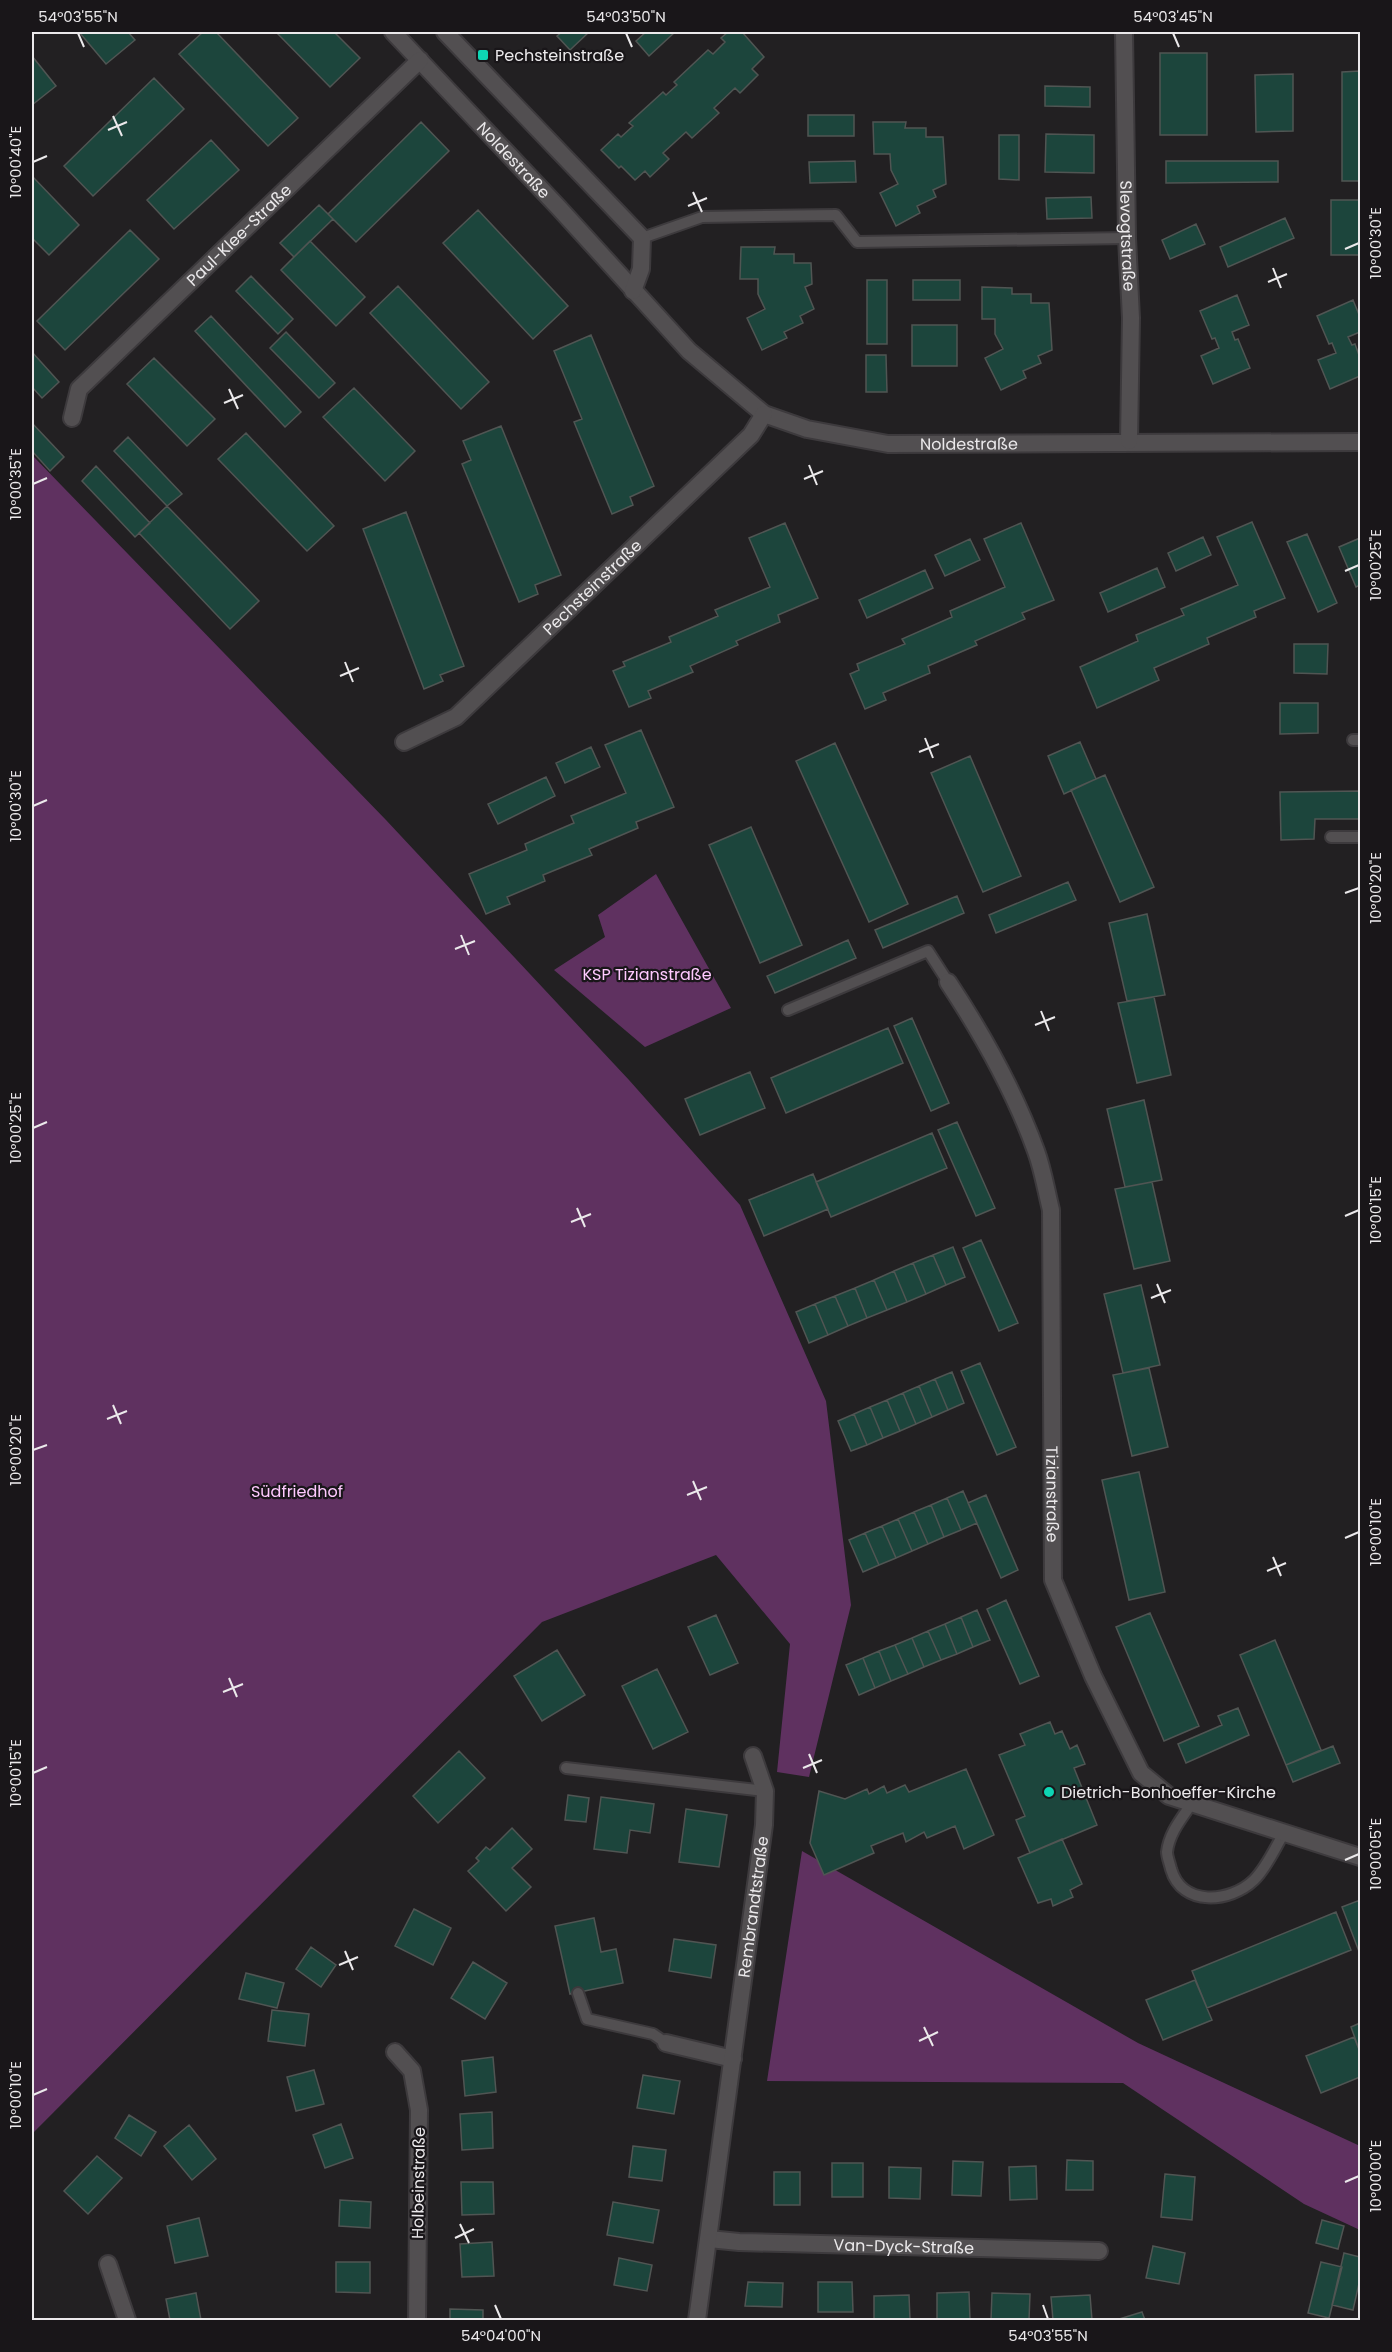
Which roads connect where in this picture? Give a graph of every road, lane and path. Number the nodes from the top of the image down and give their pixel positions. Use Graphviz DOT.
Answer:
graph roads {
  1 [pos="393,32"];
  2 [pos="445,32"];
  3 [pos="1124,32"];
  4 [pos="420,60"];
  5 [pos="642,238"];
  6 [pos="1127,238"];
  7 [pos="633,291"];
  8 [pos="764,414"];
  9 [pos="72,418"];
  10 [pos="1129,441"];
  11 [pos="1360,442"];
  12 [pos="404,742"];
  13 [pos="1331,837"];
  14 [pos="1360,837"];
  15 [pos="948,982"];
  16 [pos="788,1010"];
  17 [pos="753,1756"];
  18 [pos="566,1768"];
  19 [pos="765,1791"];
  20 [pos="1192,1803"];
  21 [pos="1284,1833"];
  22 [pos="1360,1857"];
  23 [pos="578,1993"];
  24 [pos="666,2043"];
  25 [pos="396,2052"];
  26 [pos="733,2059"];
  27 [pos="709,2239"];
  28 [pos="1099,2251"];
  29 [pos="108,2264"];
  30 [pos="127,2320"];
  31 [pos="417,2320"];
  32 [pos="697,2320"];
  1 -- 4 [label="street, Noldestraße"];
  2 -- 5 [label="street"];
  3 -- 6 [label="street, Slevogtstraße"];
  4 -- 7 [label="street, Noldestraße"];
  4 -- 9 [label="street, Paul-Klee-Straße"];
  5 -- 6 [label="lane"];
  5 -- 7 [label="street"];
  6 -- 10 [label="street, Slevogtstraße"];
  7 -- 8 [label="street, Noldestraße"];
  8 -- 10 [label="street, Noldestraße"];
  8 -- 12 [label="street, Pechsteinstraße"];
  10 -- 11 [label="street, Noldestraße"];
  13 -- 14 [label="lane"];
  15 -- 16 [label="lane"];
  15 -- 20 [label="street, Tizianstraße"];
  17 -- 19 [label="street, Rembrandtstraße"];
  18 -- 19 [label="lane"];
  19 -- 26 [label="street, Rembrandtstraße"];
  20 -- 21 [label="street, Tizianstraße"];
  20 -- 21 [label="lane"];
  21 -- 22 [label="street, Tizianstraße"];
  23 -- 24 [label="lane"];
  24 -- 26 [label="street"];
  25 -- 31 [label="street, Holbeinstraße"];
  26 -- 27 [label="street, Rembrandtstraße"];
  27 -- 28 [label="street, Van-Dyck-Straße"];
  27 -- 32 [label="street, Rembrandtstraße"];
  29 -- 30 [label="street"];
}
